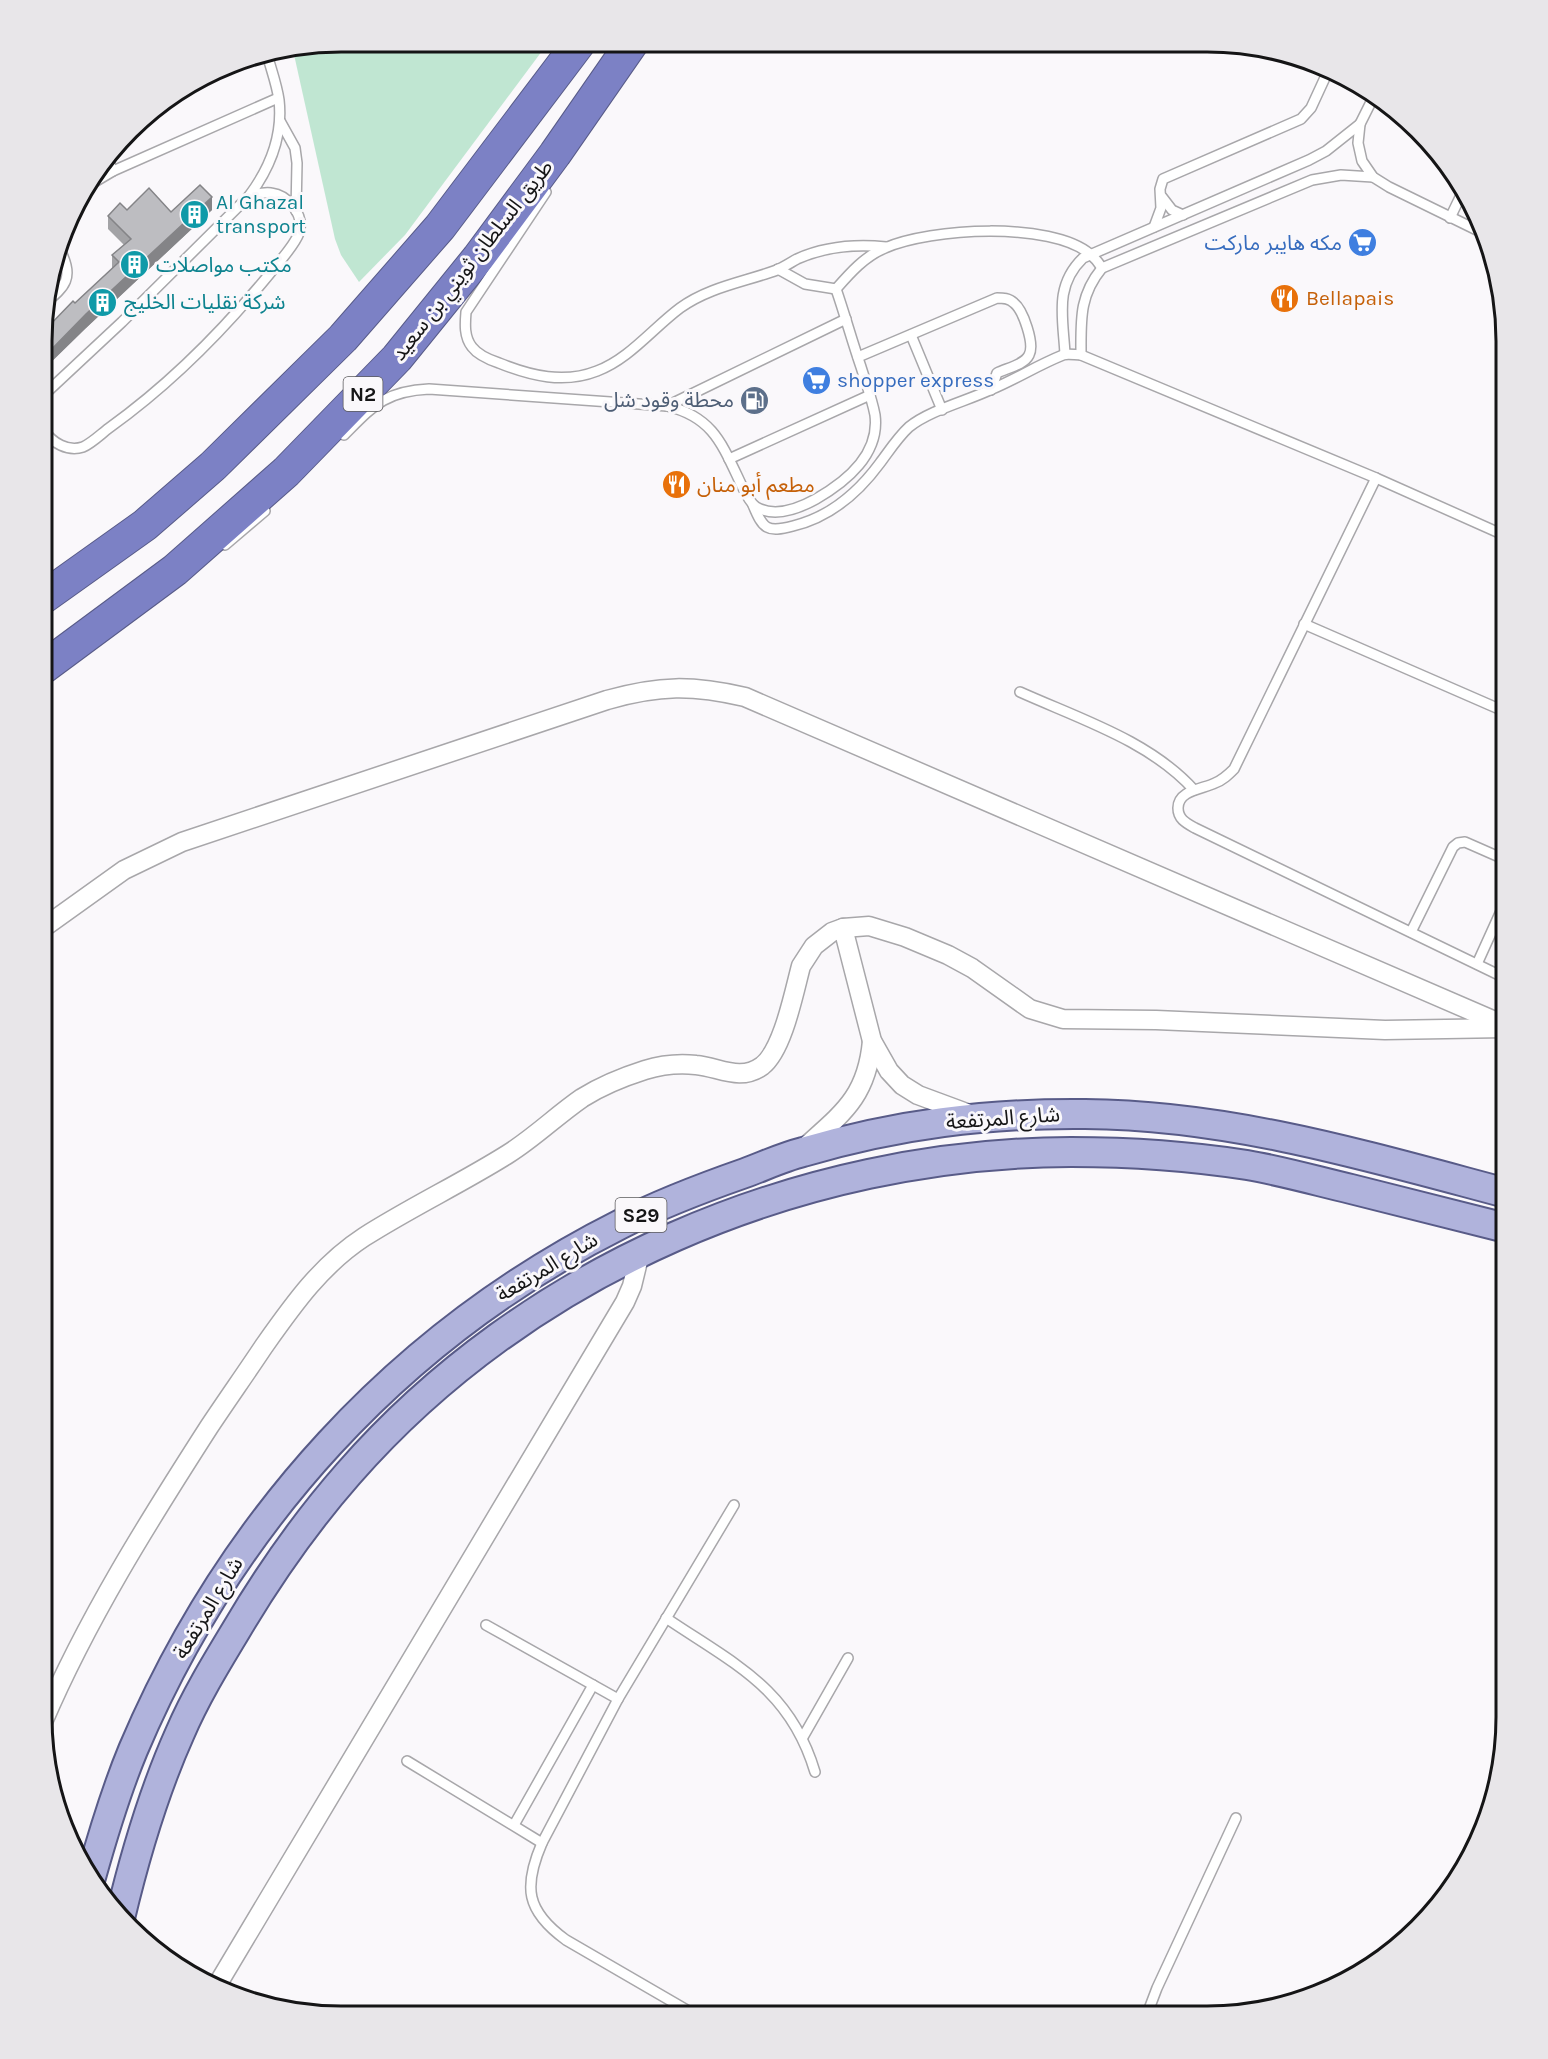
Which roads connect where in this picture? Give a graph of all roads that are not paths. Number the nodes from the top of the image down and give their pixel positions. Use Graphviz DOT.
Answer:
graph roads {
  1 [pos="572,52"];
  2 [pos="626,52"];
  3 [pos="269,61"];
  4 [pos="1325,78"];
  5 [pos="279,98"];
  6 [pos="592,101"];
  7 [pos="1370,103"];
  8 [pos="280,121"];
  9 [pos="1360,124"];
  10 [pos="565,159"];
  11 [pos="111,167"];
  12 [pos="113,171"];
  13 [pos="104,176"];
  14 [pos="1373,177"];
  15 [pos="552,182"];
  16 [pos="1161,195"];
  17 [pos="249,196"];
  18 [pos="1459,200"];
  19 [pos="296,211"];
  20 [pos="1183,215"];
  21 [pos="1450,218"];
  22 [pos="1154,227"];
  23 [pos="1473,228"];
  24 [pos="886,247"];
  25 [pos="1090,253"];
  26 [pos="64,260"];
  27 [pos="1102,268"];
  28 [pos="778,269"];
  29 [pos="836,288"];
  30 [pos="57,293"];
  31 [pos="846,319"];
  32 [pos="911,335"];
  33 [pos="1065,354"];
  34 [pos="1081,355"];
  35 [pos="858,357"];
  36 [pos="52,389"];
  37 [pos="991,390"];
  38 [pos="870,395"];
  39 [pos="667,406"];
  40 [pos="942,411"];
  41 [pos="52,439"];
  42 [pos="336,442"];
  43 [pos="729,459"];
  44 [pos="1376,478"];
  45 [pos="753,505"];
  46 [pos="269,507"];
  47 [pos="1496,532"];
  48 [pos="215,552"];
  49 [pos="205,556"];
  50 [pos="175,570"];
  51 [pos="52,591"];
  52 [pos="1304,624"];
  53 [pos="52,661"];
  54 [pos="1020,692"];
  55 [pos="1496,708"];
  56 [pos="1194,790"];
  57 [pos="1496,856"];
  58 [pos="52,922"];
  59 [pos="1496,922"];
  60 [pos="843,928"];
  61 [pos="1412,932"];
  62 [pos="1477,964"];
  63 [pos="1496,974"];
  64 [pos="1496,1023"];
  65 [pos="1496,1027"];
  66 [pos="872,1041"];
  67 [pos="976,1117"];
  68 [pos="799,1153"];
  69 [pos="1496,1189"];
  70 [pos="1496,1226"];
  71 [pos="640,1253"];
  72 [pos="734,1504"];
  73 [pos="666,1618"];
  74 [pos="486,1625"];
  75 [pos="848,1658"];
  76 [pos="593,1685"];
  77 [pos="618,1699"];
  78 [pos="52,1704"];
  79 [pos="803,1737"];
  80 [pos="407,1761"];
  81 [pos="815,1772"];
  82 [pos="1236,1818"];
  83 [pos="514,1826"];
  84 [pos="542,1843"];
  85 [pos="94,1867"];
  86 [pos="123,1907"];
  87 [pos="220,1980"];
  88 [pos="680,2006"];
  89 [pos="1150,2006"];
  1 -- 51 [label="highway, N2"];
  2 -- 6 [label="highway, طريق السلطان ثويني بن سعيد / N2"];
  3 -- 5 [label="lane"];
  4 -- 16 [label="lane"];
  5 -- 8 [label="lane"];
  5 -- 12 [label="lane"];
  6 -- 10 [label="lane"];
  6 -- 50 [label="highway, طريق السلطان ثويني بن سعيد / N2"];
  7 -- 9 [label="lane"];
  8 -- 17 [label="lane"];
  8 -- 19 [label="lane"];
  9 -- 14 [label="lane"];
  9 -- 20 [label="lane"];
  11 -- 12 [label="lane"];
  12 -- 13 [label="lane"];
  14 -- 21 [label="lane"];
  14 -- 27 [label="lane"];
  15 -- 28 [label="lane"];
  16 -- 20 [label="lane"];
  16 -- 22 [label="lane"];
  17 -- 19 [label="lane"];
  17 -- 36 [label="lane"];
  18 -- 21 [label="lane"];
  19 -- 41 [label="lane"];
  20 -- 22 [label="lane"];
  21 -- 23 [label="lane"];
  22 -- 25 [label="lane"];
  24 -- 25 [label="lane"];
  24 -- 28 [label="lane"];
  24 -- 29 [label="lane"];
  25 -- 27 [label="lane"];
  25 -- 33 [label="lane"];
  26 -- 30 [label="lane"];
  27 -- 34 [label="lane"];
  28 -- 29 [label="lane"];
  29 -- 31 [label="lane"];
  31 -- 35 [label="lane"];
  31 -- 39 [label="lane"];
  32 -- 35 [label="lane"];
  32 -- 37 [label="lane"];
  32 -- 40 [label="lane"];
  33 -- 34 [label="lane"];
  33 -- 37 [label="lane"];
  34 -- 44 [label="lane"];
  35 -- 38 [label="lane"];
  37 -- 40 [label="lane"];
  38 -- 43 [label="lane"];
  38 -- 45 [label="lane"];
  39 -- 42 [label="lane"];
  39 -- 43 [label="lane"];
  40 -- 45 [label="lane"];
  43 -- 45 [label="lane"];
  44 -- 47 [label="lane"];
  44 -- 52 [label="lane"];
  46 -- 48 [label="lane"];
  49 -- 50 [label="lane"];
  50 -- 53 [label="highway, طريق السلطان ثويني بن سعيد / N2"];
  52 -- 55 [label="lane"];
  52 -- 56 [label="lane"];
  54 -- 56 [label="lane"];
  56 -- 61 [label="lane"];
  57 -- 61 [label="lane"];
  58 -- 64 [label="street"];
  59 -- 62 [label="lane"];
  60 -- 65 [label="street"];
  60 -- 66 [label="street"];
  60 -- 78 [label="street"];
  61 -- 62 [label="lane"];
  62 -- 63 [label="lane"];
  66 -- 67 [label="street"];
  66 -- 68 [label="street"];
  67 -- 68 [label="main road, شارع المرتفعة / S29"];
  67 -- 69 [label="main road, شارع المرتفعة / S29"];
  68 -- 85 [label="main road, شارع المرتفعة / S29"];
  70 -- 71 [label="main road, شارع المرتفعة / S29"];
  71 -- 86 [label="main road, شارع المرتفعة / S29"];
  71 -- 87 [label="street"];
  72 -- 73 [label="lane"];
  73 -- 77 [label="lane"];
  73 -- 79 [label="lane"];
  74 -- 76 [label="lane"];
  75 -- 79 [label="lane"];
  76 -- 77 [label="lane"];
  76 -- 83 [label="lane"];
  77 -- 84 [label="lane"];
  79 -- 81 [label="lane"];
  80 -- 83 [label="lane"];
  82 -- 89 [label="lane"];
  83 -- 84 [label="lane"];
  84 -- 88 [label="lane"];
}
